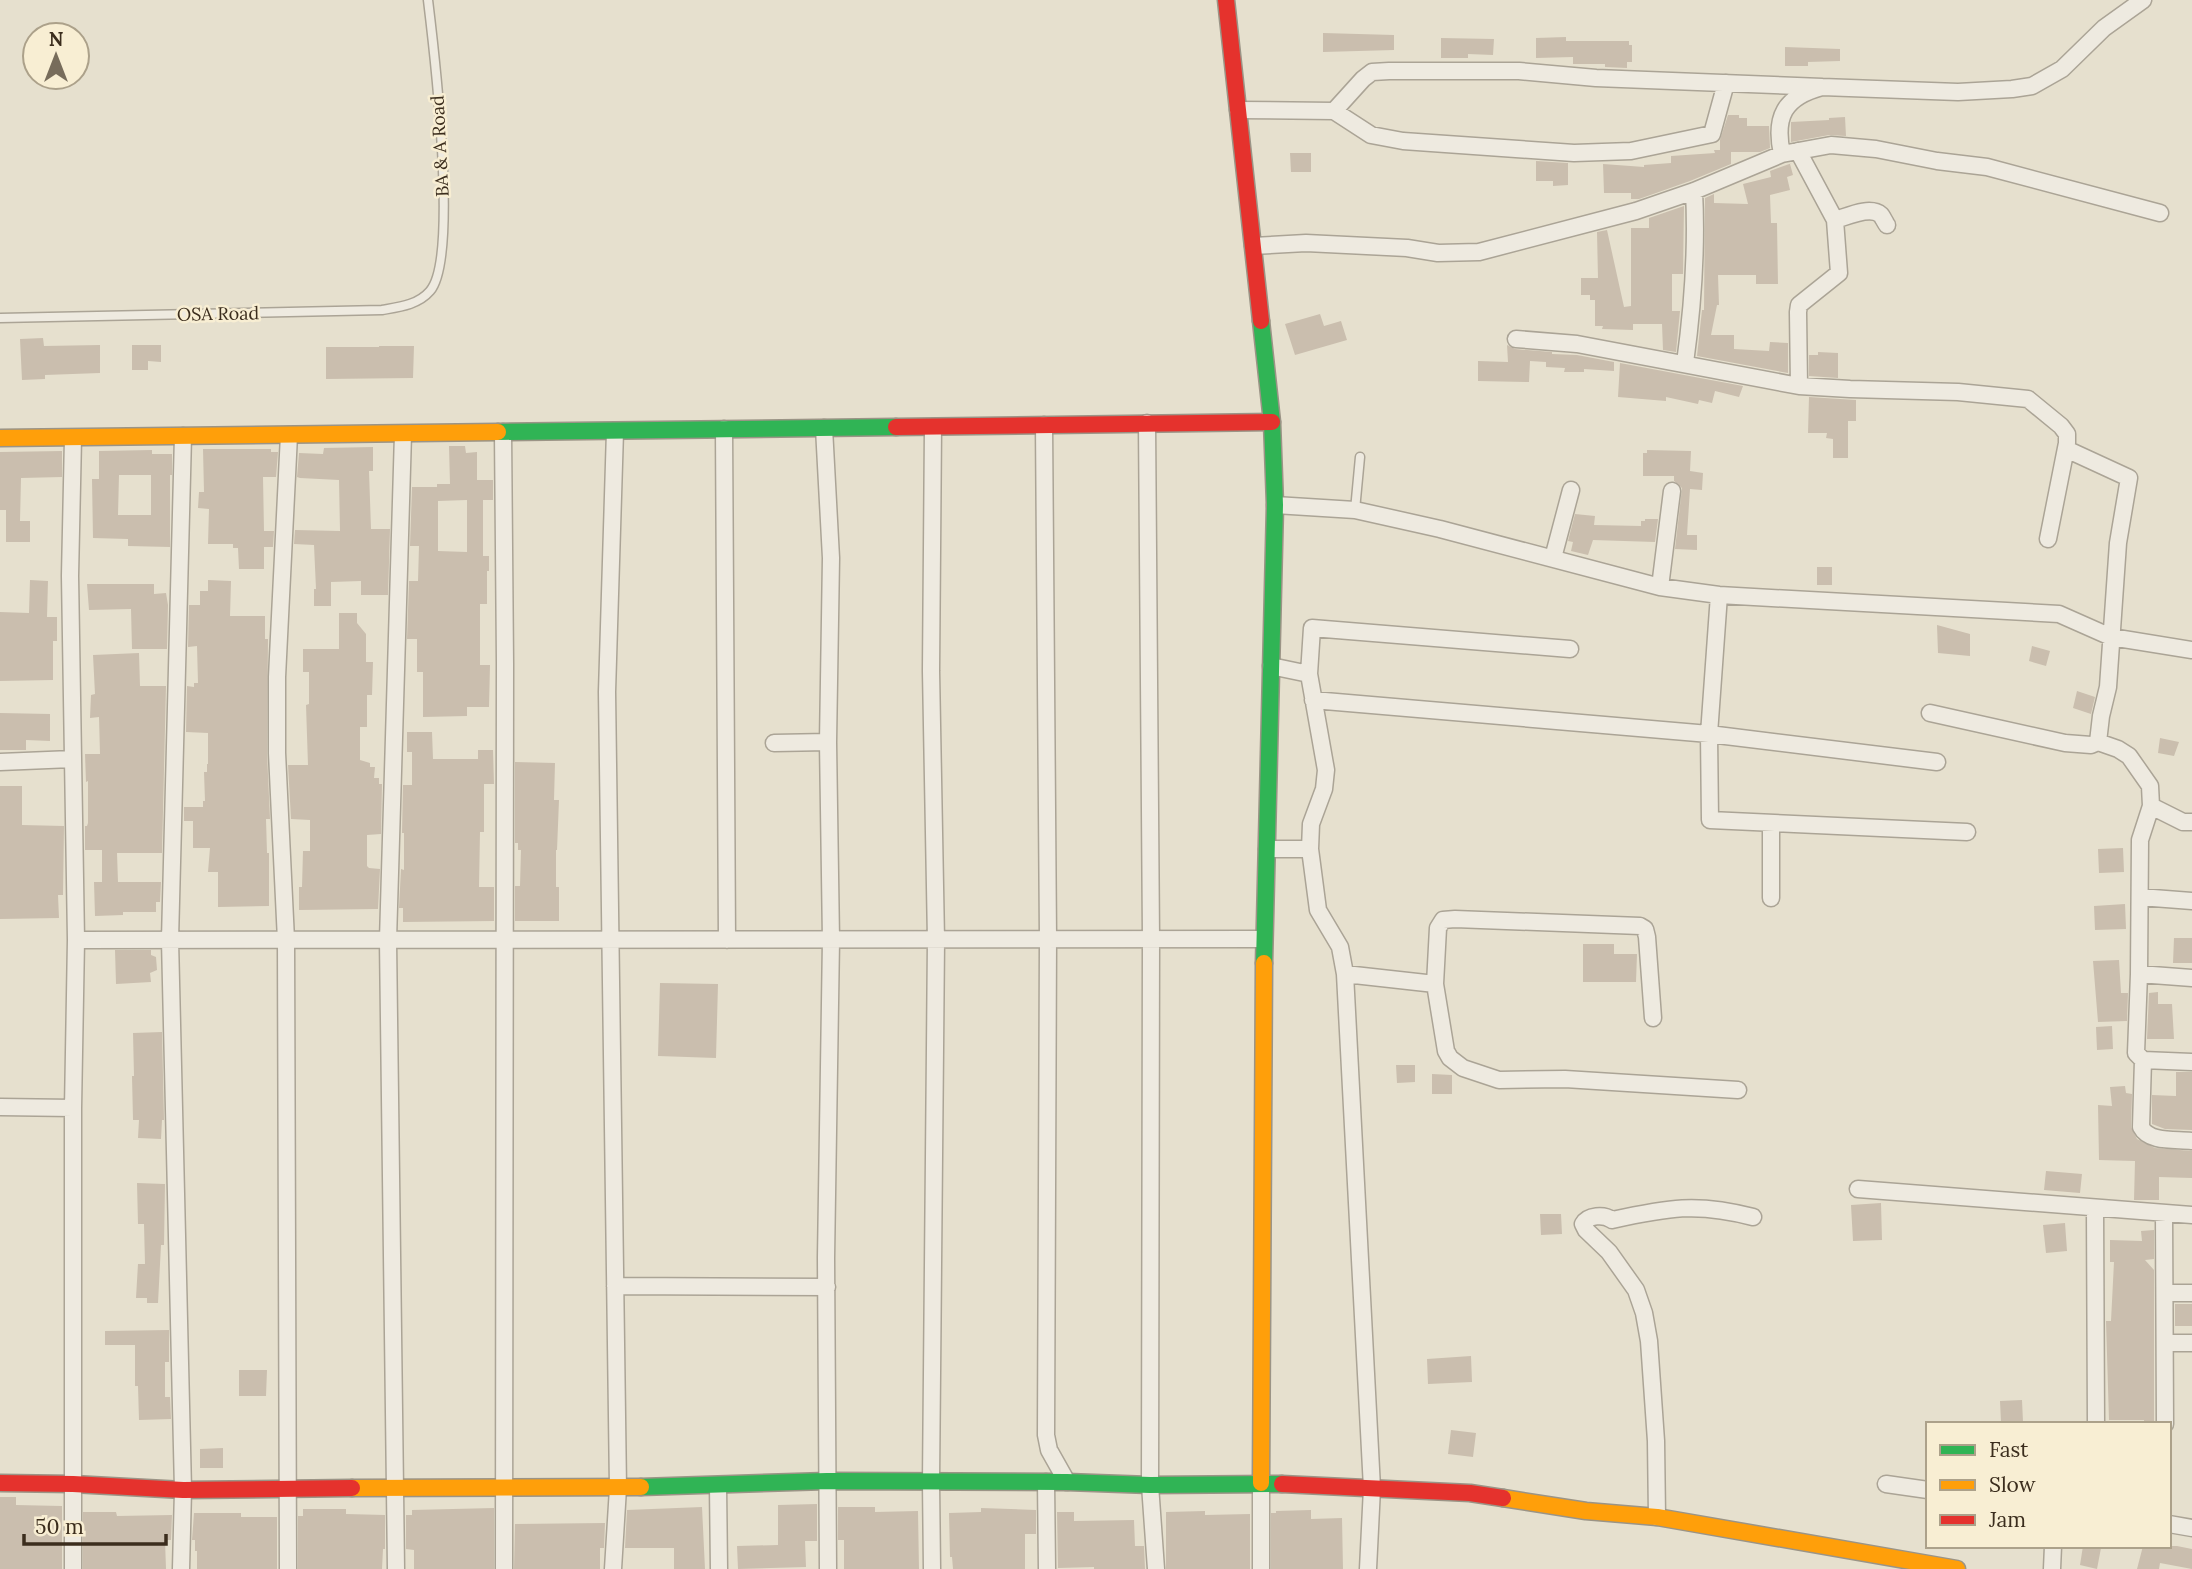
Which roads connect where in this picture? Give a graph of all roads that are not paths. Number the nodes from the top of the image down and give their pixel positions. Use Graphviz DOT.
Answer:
graph roads {
  1 [pos="428,0"];
  2 [pos="1226,0"];
  3 [pos="2143,0"];
  4 [pos="1726,83"];
  5 [pos="1822,87"];
  6 [pos="1238,110"];
  7 [pos="1334,111"];
  8 [pos="1790,152"];
  9 [pos="1694,191"];
  10 [pos="2160,213"];
  11 [pos="1835,220"];
  12 [pos="1887,225"];
  13 [pos="1253,246"];
  14 [pos="431,290"];
  15 [pos="0,318"];
  16 [pos="1516,339"];
  17 [pos="1685,363"];
  18 [pos="1799,386"];
  19 [pos="1272,422"];
  20 [pos="1147,423"];
  21 [pos="1044,425"];
  22 [pos="933,426"];
  23 [pos="824,428"];
  24 [pos="724,429"];
  25 [pos="615,431"];
  26 [pos="503,432"];
  27 [pos="403,434"];
  28 [pos="289,435"];
  29 [pos="183,436"];
  30 [pos="0,438"];
  31 [pos="73,438"];
  32 [pos="2066,449"];
  33 [pos="1360,457"];
  34 [pos="1571,490"];
  35 [pos="1672,491"];
  36 [pos="1275,505"];
  37 [pos="1355,510"];
  38 [pos="2048,539"];
  39 [pos="1553,558"];
  40 [pos="1660,587"];
  41 [pos="1719,595"];
  42 [pos="2111,637"];
  43 [pos="1570,649"];
  44 [pos="2192,650"];
  45 [pos="1271,666"];
  46 [pos="1309,674"];
  47 [pos="1313,700"];
  48 [pos="1930,713"];
  49 [pos="1709,734"];
  50 [pos="828,742"];
  51 [pos="2098,742"];
  52 [pos="774,743"];
  53 [pos="72,759"];
  54 [pos="0,762"];
  55 [pos="1937,762"];
  56 [pos="2151,806"];
  57 [pos="2192,822"];
  58 [pos="1771,823"];
  59 [pos="1967,832"];
  60 [pos="1267,849"];
  61 [pos="1310,849"];
  62 [pos="2140,897"];
  63 [pos="1771,898"];
  64 [pos="2192,901"];
  65 [pos="1048,939"];
  66 [pos="1151,939"];
  67 [pos="1264,939"];
  68 [pos="76,940"];
  69 [pos="170,940"];
  70 [pos="286,940"];
  71 [pos="388,940"];
  72 [pos="504,940"];
  73 [pos="611,940"];
  74 [pos="727,940"];
  75 [pos="831,940"];
  76 [pos="936,940"];
  77 [pos="1345,974"];
  78 [pos="2139,974"];
  79 [pos="2192,978"];
  80 [pos="1435,985"];
  81 [pos="1653,1018"];
  82 [pos="2143,1060"];
  83 [pos="2192,1062"];
  84 [pos="1738,1090"];
  85 [pos="0,1107"];
  86 [pos="73,1108"];
  87 [pos="2192,1141"];
  88 [pos="1858,1189"];
  89 [pos="2095,1208"];
  90 [pos="2164,1213"];
  91 [pos="2192,1215"];
  92 [pos="1754,1217"];
  93 [pos="1612,1220"];
  94 [pos="1608,1252"];
  95 [pos="615,1286"];
  96 [pos="827,1287"];
  97 [pos="2165,1293"];
  98 [pos="2192,1293"];
  99 [pos="2165,1343"];
  100 [pos="2192,1343"];
  101 [pos="2096,1422"];
  102 [pos="2165,1422"];
  103 [pos="827,1480"];
  104 [pos="931,1482"];
  105 [pos="1046,1482"];
  106 [pos="1067,1482"];
  107 [pos="0,1483"];
  108 [pos="1261,1483"];
  109 [pos="73,1484"];
  110 [pos="1886,1484"];
  111 [pos="1150,1485"];
  112 [pos="718,1486"];
  113 [pos="503,1487"];
  114 [pos="288,1488"];
  115 [pos="618,1488"];
  116 [pos="1372,1488"];
  117 [pos="396,1489"];
  118 [pos="183,1490"];
  119 [pos="1926,1490"];
  120 [pos="1657,1517"];
  121 [pos="2171,1524"];
  122 [pos="2192,1528"];
  123 [pos="2053,1548"];
  124 [pos="1864,1561"];
  125 [pos="73,1569"];
  126 [pos="181,1569"];
  127 [pos="288,1569"];
  128 [pos="396,1569"];
  129 [pos="504,1569"];
  130 [pos="613,1569"];
  131 [pos="719,1569"];
  132 [pos="828,1569"];
  133 [pos="932,1569"];
  134 [pos="1047,1569"];
  135 [pos="1156,1569"];
  136 [pos="1261,1569"];
  137 [pos="1368,1569"];
  138 [pos="1956,1569"];
  139 [pos="2052,1569"];
  1 -- 14 [label="lane, BA & A Road"];
  2 -- 6 [label="street"];
  3 -- 5 [label="street"];
  4 -- 5 [label="street"];
  4 -- 7 [label="street"];
  4 -- 7 [label="street"];
  5 -- 8 [label="street"];
  6 -- 7 [label="street"];
  6 -- 13 [label="street"];
  8 -- 9 [label="street"];
  8 -- 10 [label="street"];
  8 -- 11 [label="street"];
  9 -- 13 [label="street"];
  9 -- 17 [label="street"];
  11 -- 12 [label="street"];
  11 -- 18 [label="street"];
  13 -- 19 [label="street"];
  14 -- 15 [label="lane, OSA Road"];
  16 -- 17 [label="street"];
  17 -- 18 [label="street"];
  18 -- 32 [label="street"];
  19 -- 20 [label="street"];
  19 -- 36 [label="street"];
  20 -- 21 [label="street"];
  20 -- 66 [label="street"];
  21 -- 22 [label="street"];
  21 -- 65 [label="street"];
  22 -- 23 [label="street"];
  22 -- 76 [label="street"];
  23 -- 24 [label="street"];
  23 -- 50 [label="street"];
  24 -- 25 [label="street"];
  24 -- 74 [label="street"];
  25 -- 26 [label="street"];
  25 -- 73 [label="street"];
  26 -- 27 [label="street"];
  26 -- 72 [label="street"];
  27 -- 28 [label="street"];
  27 -- 71 [label="street"];
  28 -- 29 [label="street"];
  28 -- 70 [label="street"];
  29 -- 31 [label="street"];
  29 -- 69 [label="street"];
  30 -- 31 [label="street"];
  31 -- 53 [label="street"];
  32 -- 38 [label="street"];
  32 -- 42 [label="street"];
  33 -- 37 [label="lane"];
  34 -- 39 [label="street"];
  35 -- 40 [label="street"];
  36 -- 37 [label="street"];
  36 -- 45 [label="street"];
  37 -- 39 [label="street"];
  39 -- 40 [label="street"];
  40 -- 41 [label="street"];
  41 -- 42 [label="street"];
  41 -- 49 [label="street"];
  42 -- 44 [label="street"];
  42 -- 51 [label="street"];
  43 -- 46 [label="street"];
  45 -- 46 [label="street"];
  45 -- 60 [label="street"];
  46 -- 47 [label="street"];
  47 -- 49 [label="street"];
  47 -- 61 [label="street"];
  48 -- 51 [label="street"];
  49 -- 55 [label="street"];
  49 -- 58 [label="street"];
  50 -- 52 [label="street"];
  50 -- 75 [label="street"];
  51 -- 56 [label="street"];
  53 -- 54 [label="street"];
  53 -- 68 [label="street"];
  56 -- 57 [label="street"];
  56 -- 62 [label="street"];
  58 -- 59 [label="street"];
  58 -- 63 [label="street"];
  60 -- 61 [label="street"];
  60 -- 67 [label="street"];
  61 -- 77 [label="street"];
  62 -- 64 [label="street"];
  62 -- 78 [label="street"];
  65 -- 66 [label="street"];
  65 -- 76 [label="street"];
  65 -- 106 [label="street"];
  66 -- 67 [label="street"];
  66 -- 111 [label="street"];
  67 -- 108 [label="street"];
  68 -- 69 [label="street"];
  68 -- 86 [label="street"];
  69 -- 70 [label="street"];
  69 -- 118 [label="street"];
  70 -- 71 [label="street"];
  70 -- 114 [label="street"];
  71 -- 72 [label="street"];
  71 -- 117 [label="street"];
  72 -- 73 [label="street"];
  72 -- 113 [label="street"];
  73 -- 74 [label="street"];
  73 -- 95 [label="street"];
  74 -- 75 [label="street"];
  75 -- 76 [label="street"];
  75 -- 96 [label="street"];
  76 -- 104 [label="street"];
  77 -- 80 [label="street"];
  77 -- 116 [label="street"];
  78 -- 79 [label="street"];
  78 -- 82 [label="street"];
  80 -- 81 [label="street"];
  80 -- 84 [label="street"];
  82 -- 83 [label="street"];
  82 -- 87 [label="street"];
  85 -- 86 [label="street"];
  86 -- 109 [label="street"];
  88 -- 89 [label="street"];
  89 -- 90 [label="street"];
  89 -- 101 [label="street"];
  90 -- 91 [label="street"];
  90 -- 97 [label="street"];
  92 -- 93 [label="street"];
  93 -- 94 [label="street"];
  93 -- 94 [label="street"];
  94 -- 120 [label="street"];
  95 -- 96 [label="street"];
  95 -- 115 [label="street"];
  96 -- 103 [label="street"];
  97 -- 98 [label="street"];
  97 -- 99 [label="street"];
  99 -- 100 [label="street"];
  99 -- 102 [label="street"];
  103 -- 104 [label="street"];
  103 -- 112 [label="street"];
  103 -- 132 [label="street"];
  104 -- 105 [label="street"];
  104 -- 133 [label="street"];
  105 -- 106 [label="street"];
  105 -- 134 [label="street"];
  106 -- 111 [label="street"];
  107 -- 109 [label="street"];
  108 -- 111 [label="street"];
  108 -- 116 [label="street"];
  108 -- 136 [label="street"];
  109 -- 118 [label="street"];
  109 -- 125 [label="street"];
  110 -- 119 [label="street"];
  111 -- 135 [label="street"];
  112 -- 115 [label="street"];
  112 -- 131 [label="street"];
  113 -- 115 [label="street"];
  113 -- 117 [label="street"];
  113 -- 129 [label="street"];
  114 -- 117 [label="street"];
  114 -- 118 [label="street"];
  114 -- 127 [label="street"];
  115 -- 130 [label="street"];
  116 -- 120 [label="street"];
  116 -- 137 [label="street"];
  117 -- 128 [label="street"];
  118 -- 126 [label="street"];
  120 -- 124 [label="street"];
  121 -- 122 [label="street"];
  123 -- 139 [label="street"];
  124 -- 138 [label="street"];
}
